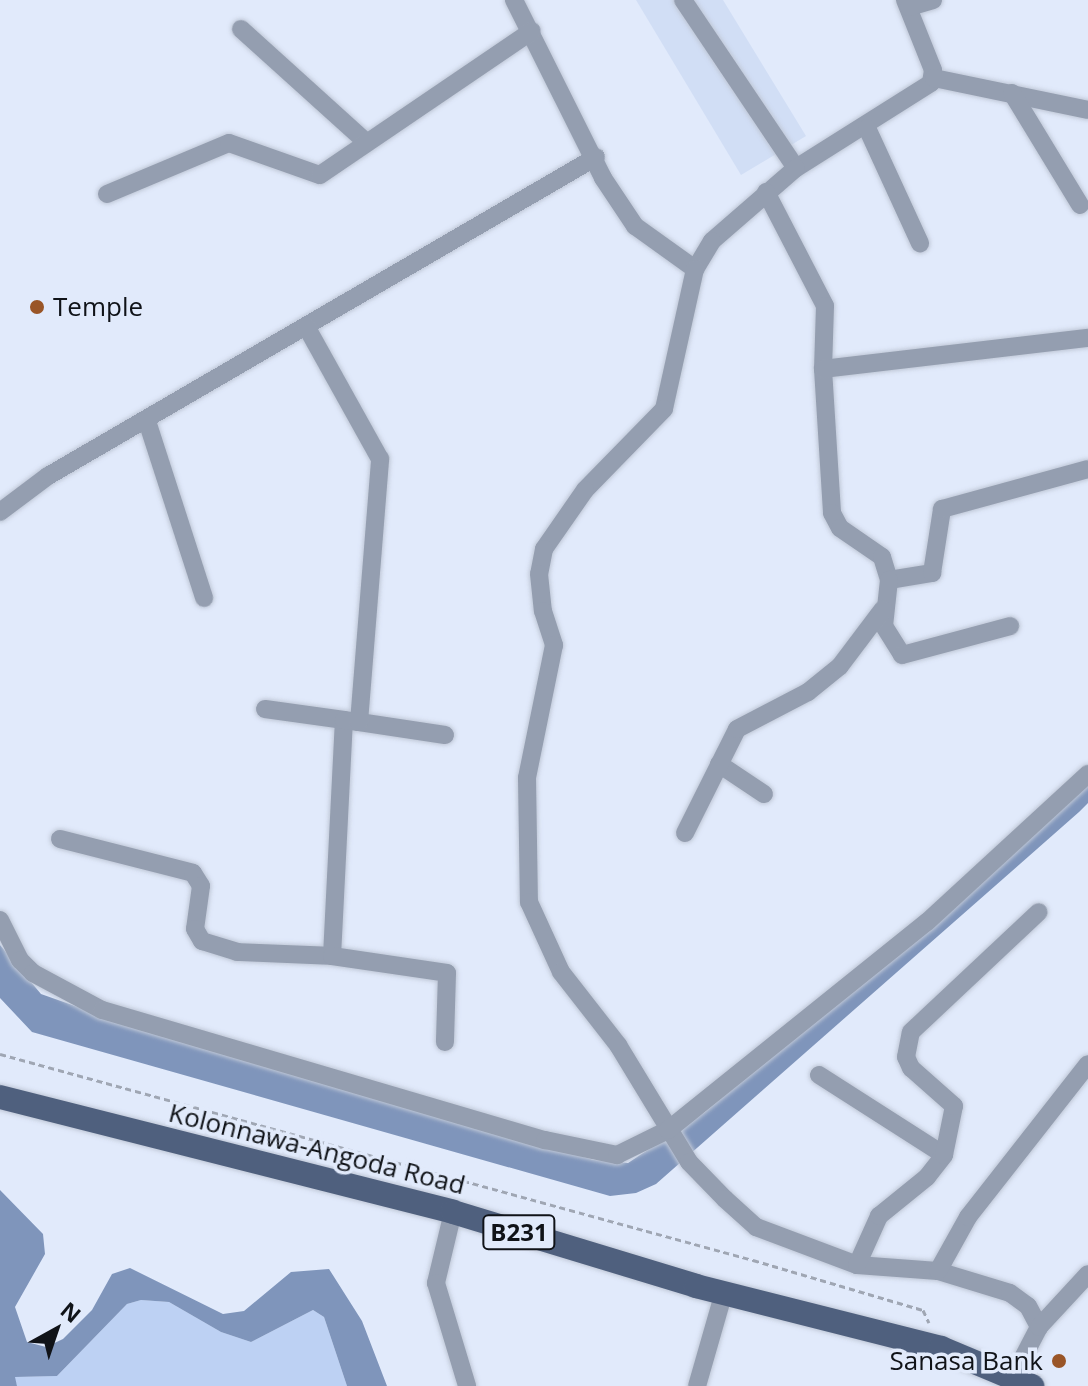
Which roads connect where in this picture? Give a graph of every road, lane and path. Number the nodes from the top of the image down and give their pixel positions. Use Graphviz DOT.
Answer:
graph roads {
  1 [pos="514,0"];
  2 [pos="683,0"];
  3 [pos="933,0"];
  4 [pos="907,4"];
  5 [pos="241,29"];
  6 [pos="532,31"];
  7 [pos="934,78"];
  8 [pos="1012,93"];
  9 [pos="1088,110"];
  10 [pos="867,128"];
  11 [pos="366,142"];
  12 [pos="596,157"];
  13 [pos="796,168"];
  14 [pos="766,192"];
  15 [pos="107,194"];
  16 [pos="1080,205"];
  17 [pos="920,243"];
  18 [pos="695,269"];
  19 [pos="306,326"];
  20 [pos="1088,338"];
  21 [pos="823,369"];
  22 [pos="147,421"];
  23 [pos="1088,469"];
  24 [pos="0,512"];
  25 [pos="889,580"];
  26 [pos="204,598"];
  27 [pos="883,609"];
  28 [pos="1010,626"];
  29 [pos="265,709"];
  30 [pos="351,721"];
  31 [pos="445,735"];
  32 [pos="719,764"];
  33 [pos="1088,774"];
  34 [pos="764,794"];
  35 [pos="685,833"];
  36 [pos="60,839"];
  37 [pos="1039,912"];
  38 [pos="0,920"];
  39 [pos="332,956"];
  40 [pos="445,1042"];
  41 [pos="0,1054"];
  42 [pos="1088,1064"];
  43 [pos="819,1075"];
  44 [pos="0,1097"];
  45 [pos="668,1130"];
  46 [pos="944,1155"];
  47 [pos="453,1212"];
  48 [pos="857,1265"];
  49 [pos="938,1271"];
  50 [pos="1088,1274"];
  51 [pos="724,1292"];
  52 [pos="1039,1327"];
  53 [pos="941,1348"];
  54 [pos="1023,1383"];
  55 [pos="467,1386"];
  56 [pos="697,1386"];
  1 -- 6 [label="street"];
  2 -- 13 [label="street"];
  3 -- 4 [label="street"];
  4 -- 7 [label="street"];
  5 -- 11 [label="street"];
  6 -- 11 [label="street"];
  6 -- 12 [label="street"];
  7 -- 8 [label="street"];
  7 -- 10 [label="street"];
  8 -- 9 [label="street"];
  8 -- 16 [label="street"];
  10 -- 13 [label="street"];
  10 -- 17 [label="street"];
  11 -- 15 [label="street"];
  12 -- 18 [label="street"];
  12 -- 19 [label="street"];
  13 -- 14 [label="street"];
  14 -- 18 [label="street"];
  14 -- 21 [label="street"];
  18 -- 45 [label="street"];
  19 -- 22 [label="street"];
  19 -- 30 [label="street"];
  20 -- 21 [label="street"];
  21 -- 25 [label="street"];
  22 -- 24 [label="street"];
  22 -- 26 [label="street"];
  23 -- 25 [label="street"];
  25 -- 27 [label="street"];
  27 -- 28 [label="street"];
  27 -- 32 [label="street"];
  29 -- 30 [label="street"];
  30 -- 31 [label="street"];
  30 -- 39 [label="street"];
  32 -- 34 [label="street"];
  32 -- 35 [label="street"];
  33 -- 45 [label="street"];
  36 -- 39 [label="street"];
  37 -- 46 [label="street"];
  38 -- 45 [label="street"];
  39 -- 40 [label="street"];
  41 -- 53 [label="path"];
  42 -- 49 [label="street"];
  43 -- 46 [label="street"];
  44 -- 47 [label="main road, Kolonnawa-Angoda Road / B231"];
  45 -- 48 [label="street"];
  46 -- 48 [label="street"];
  47 -- 51 [label="main road, Kolonnawa-Angoda Road / B231"];
  47 -- 55 [label="street"];
  48 -- 49 [label="street"];
  49 -- 52 [label="street"];
  50 -- 52 [label="street"];
  51 -- 53 [label="main road, Kolonnawa-Angoda Road / B231"];
  51 -- 56 [label="street"];
  52 -- 54 [label="street"];
  53 -- 54 [label="main road, Kolonnawa-Angoda Road / B231"];
}
